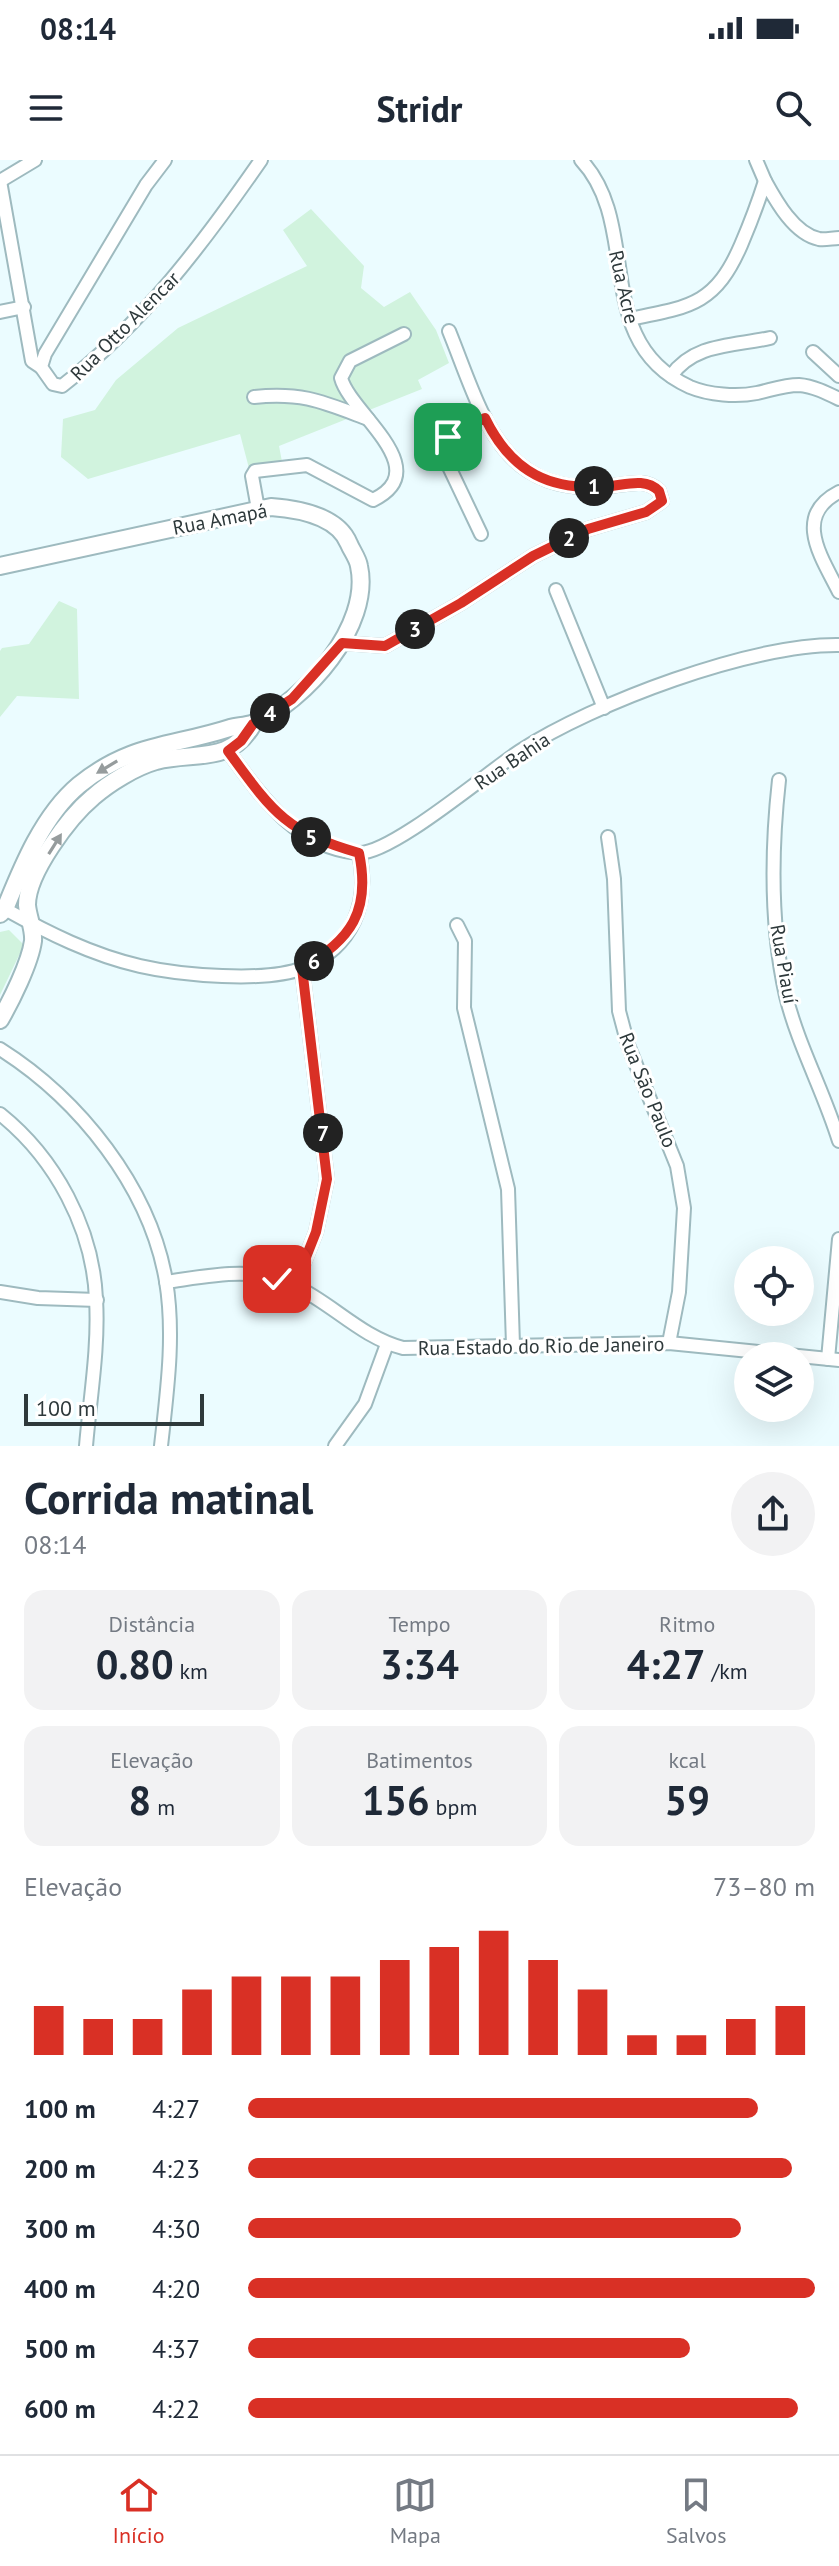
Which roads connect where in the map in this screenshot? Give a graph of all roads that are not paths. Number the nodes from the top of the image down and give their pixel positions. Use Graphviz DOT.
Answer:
graph roads {
  1 [pos="35,160"];
  2 [pos="165,160"];
  3 [pos="261,160"];
  4 [pos="581,160"];
  5 [pos="756,160"];
  6 [pos="0,181"];
  7 [pos="765,181"];
  8 [pos="839,238"];
  9 [pos="24,307"];
  10 [pos="0,312"];
  11 [pos="629,319"];
  12 [pos="449,331"];
  13 [pos="404,334"];
  14 [pos="770,338"];
  15 [pos="813,352"];
  16 [pos="41,367"];
  17 [pos="671,376"];
  18 [pos="839,376"];
  19 [pos="254,397"];
  20 [pos="839,399"];
  21 [pos="485,418"];
  22 [pos="371,420"];
  23 [pos="839,492"];
  24 [pos="258,509"];
  25 [pos="481,534"];
  26 [pos="0,566"];
  27 [pos="556,590"];
  28 [pos="839,592"];
  29 [pos="342,643"];
  30 [pos="839,645"];
  31 [pos="604,708"];
  32 [pos="253,724"];
  33 [pos="207,736"];
  34 [pos="228,751"];
  35 [pos="151,754"];
  36 [pos="210,754"];
  37 [pos="779,780"];
  38 [pos="608,837"];
  39 [pos="359,853"];
  40 [pos="29,871"];
  41 [pos="3,912"];
  42 [pos="31,924"];
  43 [pos="457,925"];
  44 [pos="302,968"];
  45 [pos="0,1020"];
  46 [pos="0,1049"];
  47 [pos="0,1114"];
  48 [pos="839,1141"];
  49 [pos="839,1239"];
  50 [pos="166,1282"];
  51 [pos="295,1285"];
  52 [pos="0,1292"];
  53 [pos="97,1300"];
  54 [pos="669,1343"];
  55 [pos="387,1344"];
  56 [pos="513,1345"];
  57 [pos="834,1359"];
  58 [pos="86,1446"];
  59 [pos="161,1446"];
  60 [pos="335,1446"];
  1 -- 6 [label="street"];
  2 -- 16 [label="street, Rua Otto Alencar"];
  3 -- 16 [label="street, Rua Otto Alencar"];
  4 -- 11 [label="street, Rua Acre"];
  5 -- 7 [label="street"];
  6 -- 9 [label="street"];
  7 -- 8 [label="street"];
  7 -- 11 [label="street"];
  9 -- 10 [label="street"];
  9 -- 16 [label="street"];
  11 -- 17 [label="street, Rua Acre"];
  12 -- 21 [label="street"];
  13 -- 22 [label="street"];
  14 -- 17 [label="street"];
  15 -- 18 [label="street"];
  17 -- 20 [label="street, Rua Acre"];
  19 -- 22 [label="street"];
  21 -- 25 [label="street"];
  21 -- 29 [label="street"];
  22 -- 24 [label="street"];
  23 -- 28 [label="street"];
  24 -- 26 [label="main road, Rua Amapá"];
  24 -- 29 [label="main road, Rua Amapá"];
  27 -- 31 [label="street"];
  29 -- 32 [label="main road, Rua Amapá"];
  30 -- 31 [label="street, Rua Bahia"];
  31 -- 39 [label="street, Rua Bahia"];
  32 -- 33 [label="main road, Rua Amapá"];
  32 -- 34 [label="main road, Rua Amapá"];
  33 -- 35 [label="main road, Rua Amapá"];
  33 -- 36 [label="main road"];
  34 -- 36 [label="main road"];
  34 -- 39 [label="street"];
  35 -- 36 [label="main road"];
  35 -- 40 [label="main road"];
  37 -- 48 [label="street, Rua Piauí"];
  38 -- 54 [label="street, Rua São Paulo"];
  39 -- 44 [label="street"];
  40 -- 41 [label="main road"];
  40 -- 42 [label="main road"];
  41 -- 42 [label="street"];
  42 -- 44 [label="street"];
  42 -- 45 [label="main road"];
  43 -- 56 [label="street"];
  44 -- 51 [label="street"];
  46 -- 50 [label="street"];
  47 -- 53 [label="street"];
  49 -- 57 [label="street"];
  50 -- 51 [label="street, Rua Estado do Rio de Janeiro"];
  50 -- 59 [label="street"];
  51 -- 55 [label="street, Rua Estado do Rio de Janeiro"];
  52 -- 53 [label="street"];
  53 -- 58 [label="street"];
  54 -- 56 [label="street, Rua Estado do Rio de Janeiro"];
  54 -- 57 [label="street, Rua Estado do Rio de Janeiro"];
  55 -- 56 [label="street, Rua Estado do Rio de Janeiro"];
  55 -- 60 [label="street"];
}
